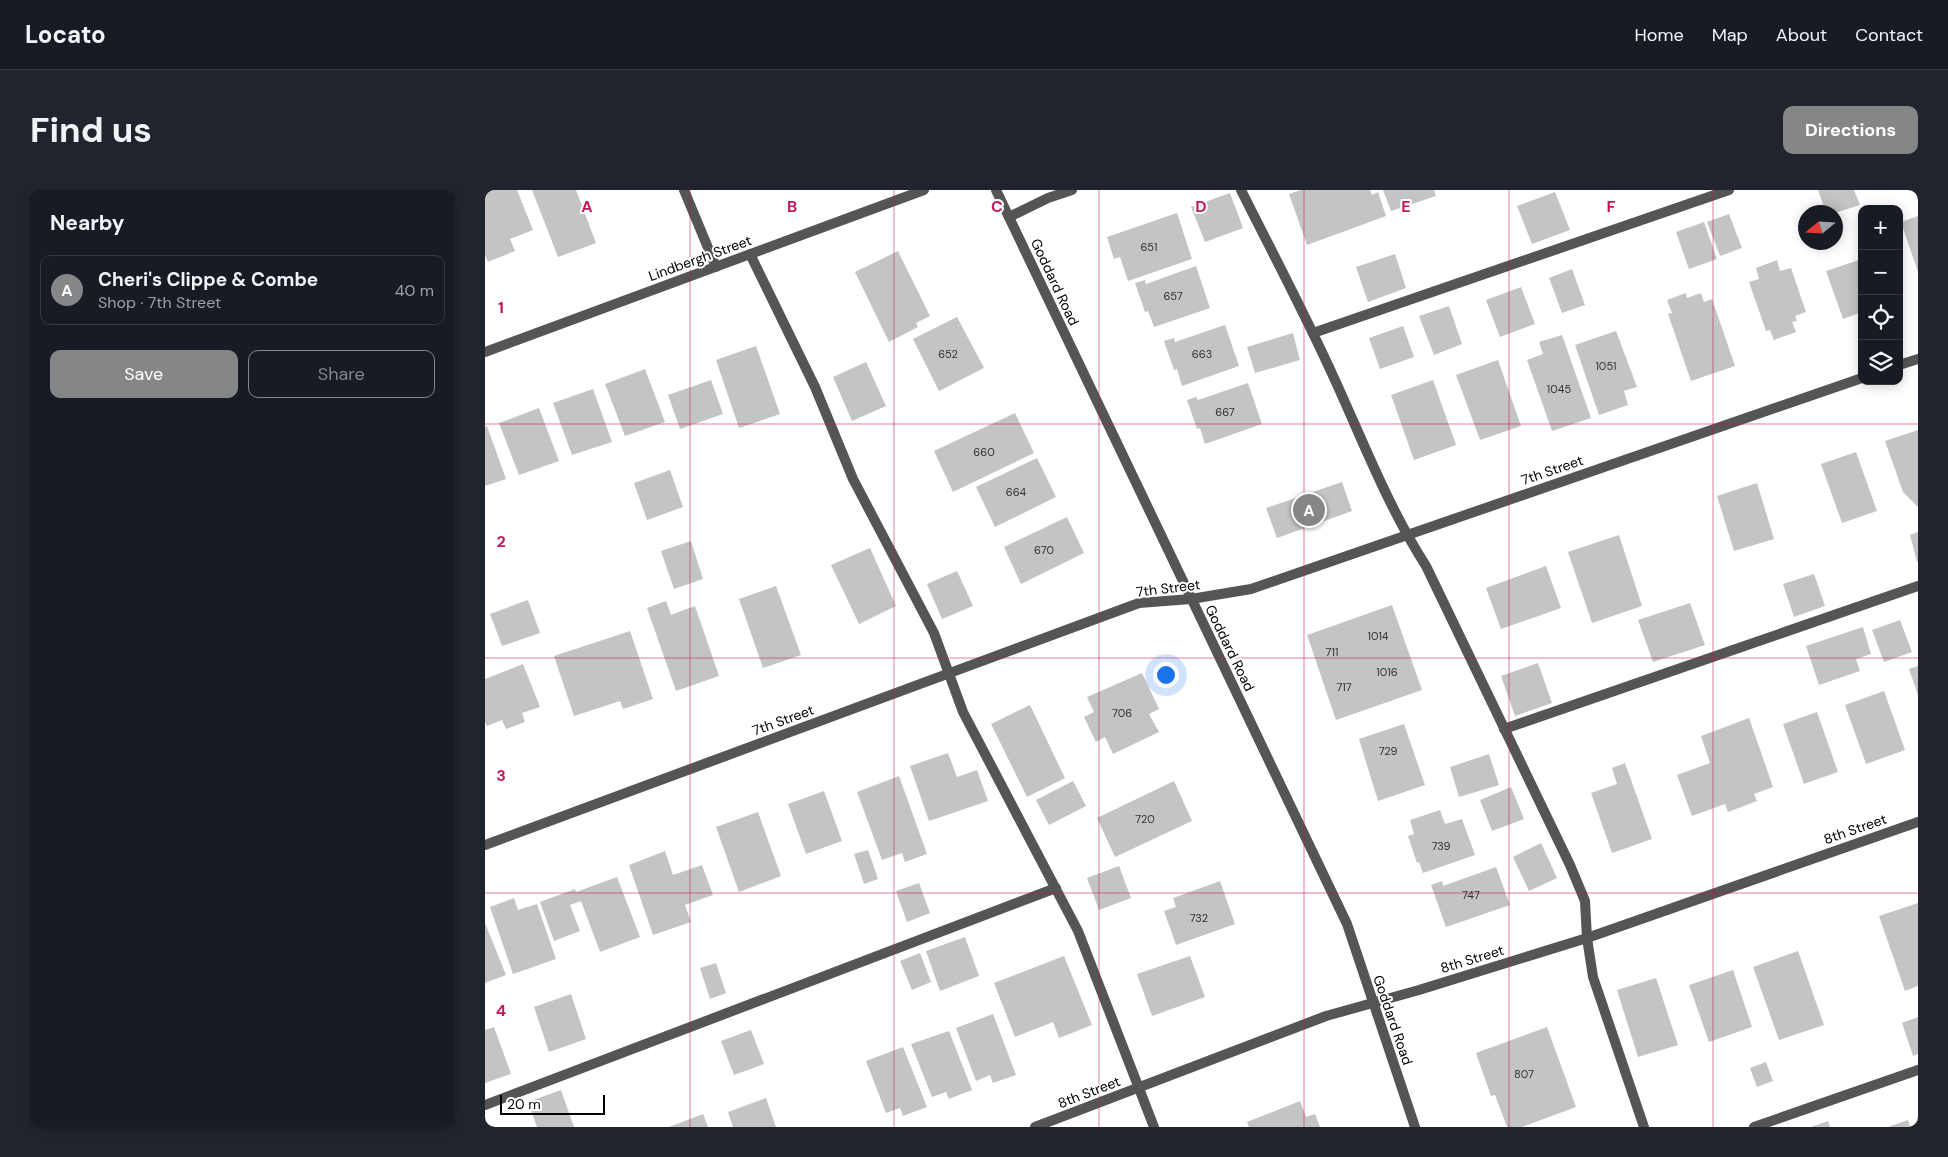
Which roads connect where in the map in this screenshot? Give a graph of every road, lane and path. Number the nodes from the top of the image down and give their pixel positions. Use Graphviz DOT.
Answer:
graph roads {
  1 [pos="684,190"];
  2 [pos="924,190"];
  3 [pos="996,190"];
  4 [pos="1072,190"];
  5 [pos="1241,190"];
  6 [pos="1729,190"];
  7 [pos="1009,217"];
  8 [pos="750,254"];
  9 [pos="716,267"];
  10 [pos="1313,333"];
  11 [pos="485,352"];
  12 [pos="1918,359"];
  13 [pos="1903,364"];
  14 [pos="1858,379"];
  15 [pos="1407,535"];
  16 [pos="1918,586"];
  17 [pos="1191,599"];
  18 [pos="949,674"];
  19 [pos="1504,729"];
  20 [pos="1918,822"];
  21 [pos="485,845"];
  22 [pos="1055,888"];
  23 [pos="1587,938"];
  24 [pos="1372,1003"];
  25 [pos="1918,1070"];
  26 [pos="1138,1088"];
  27 [pos="485,1105"];
  28 [pos="1035,1127"];
  29 [pos="1154,1127"];
  30 [pos="1415,1127"];
  31 [pos="1644,1127"];
  32 [pos="1754,1127"];
  1 -- 9 [label="street"];
  2 -- 8 [label="street, Lindbergh Street"];
  3 -- 7 [label="street, Goddard Road"];
  4 -- 7 [label="street"];
  5 -- 10 [label="street"];
  6 -- 10 [label="street"];
  7 -- 17 [label="street, Goddard Road"];
  8 -- 9 [label="street, Lindbergh Street"];
  8 -- 18 [label="street"];
  9 -- 11 [label="street, Lindbergh Street"];
  10 -- 15 [label="street"];
  12 -- 13 [label="street"];
  14 -- 15 [label="street, 7th Street"];
  15 -- 17 [label="street, 7th Street"];
  15 -- 19 [label="street"];
  16 -- 19 [label="street"];
  17 -- 18 [label="street, 7th Street"];
  17 -- 24 [label="street, Goddard Road"];
  18 -- 21 [label="street, 7th Street"];
  18 -- 22 [label="street"];
  19 -- 23 [label="street"];
  20 -- 23 [label="street, 8th Street"];
  22 -- 26 [label="street"];
  22 -- 27 [label="street"];
  23 -- 24 [label="street, 8th Street"];
  23 -- 31 [label="street"];
  24 -- 26 [label="street, 8th Street"];
  24 -- 30 [label="street, Goddard Road"];
  25 -- 32 [label="street"];
  26 -- 28 [label="street, 8th Street"];
  26 -- 29 [label="street"];
}
